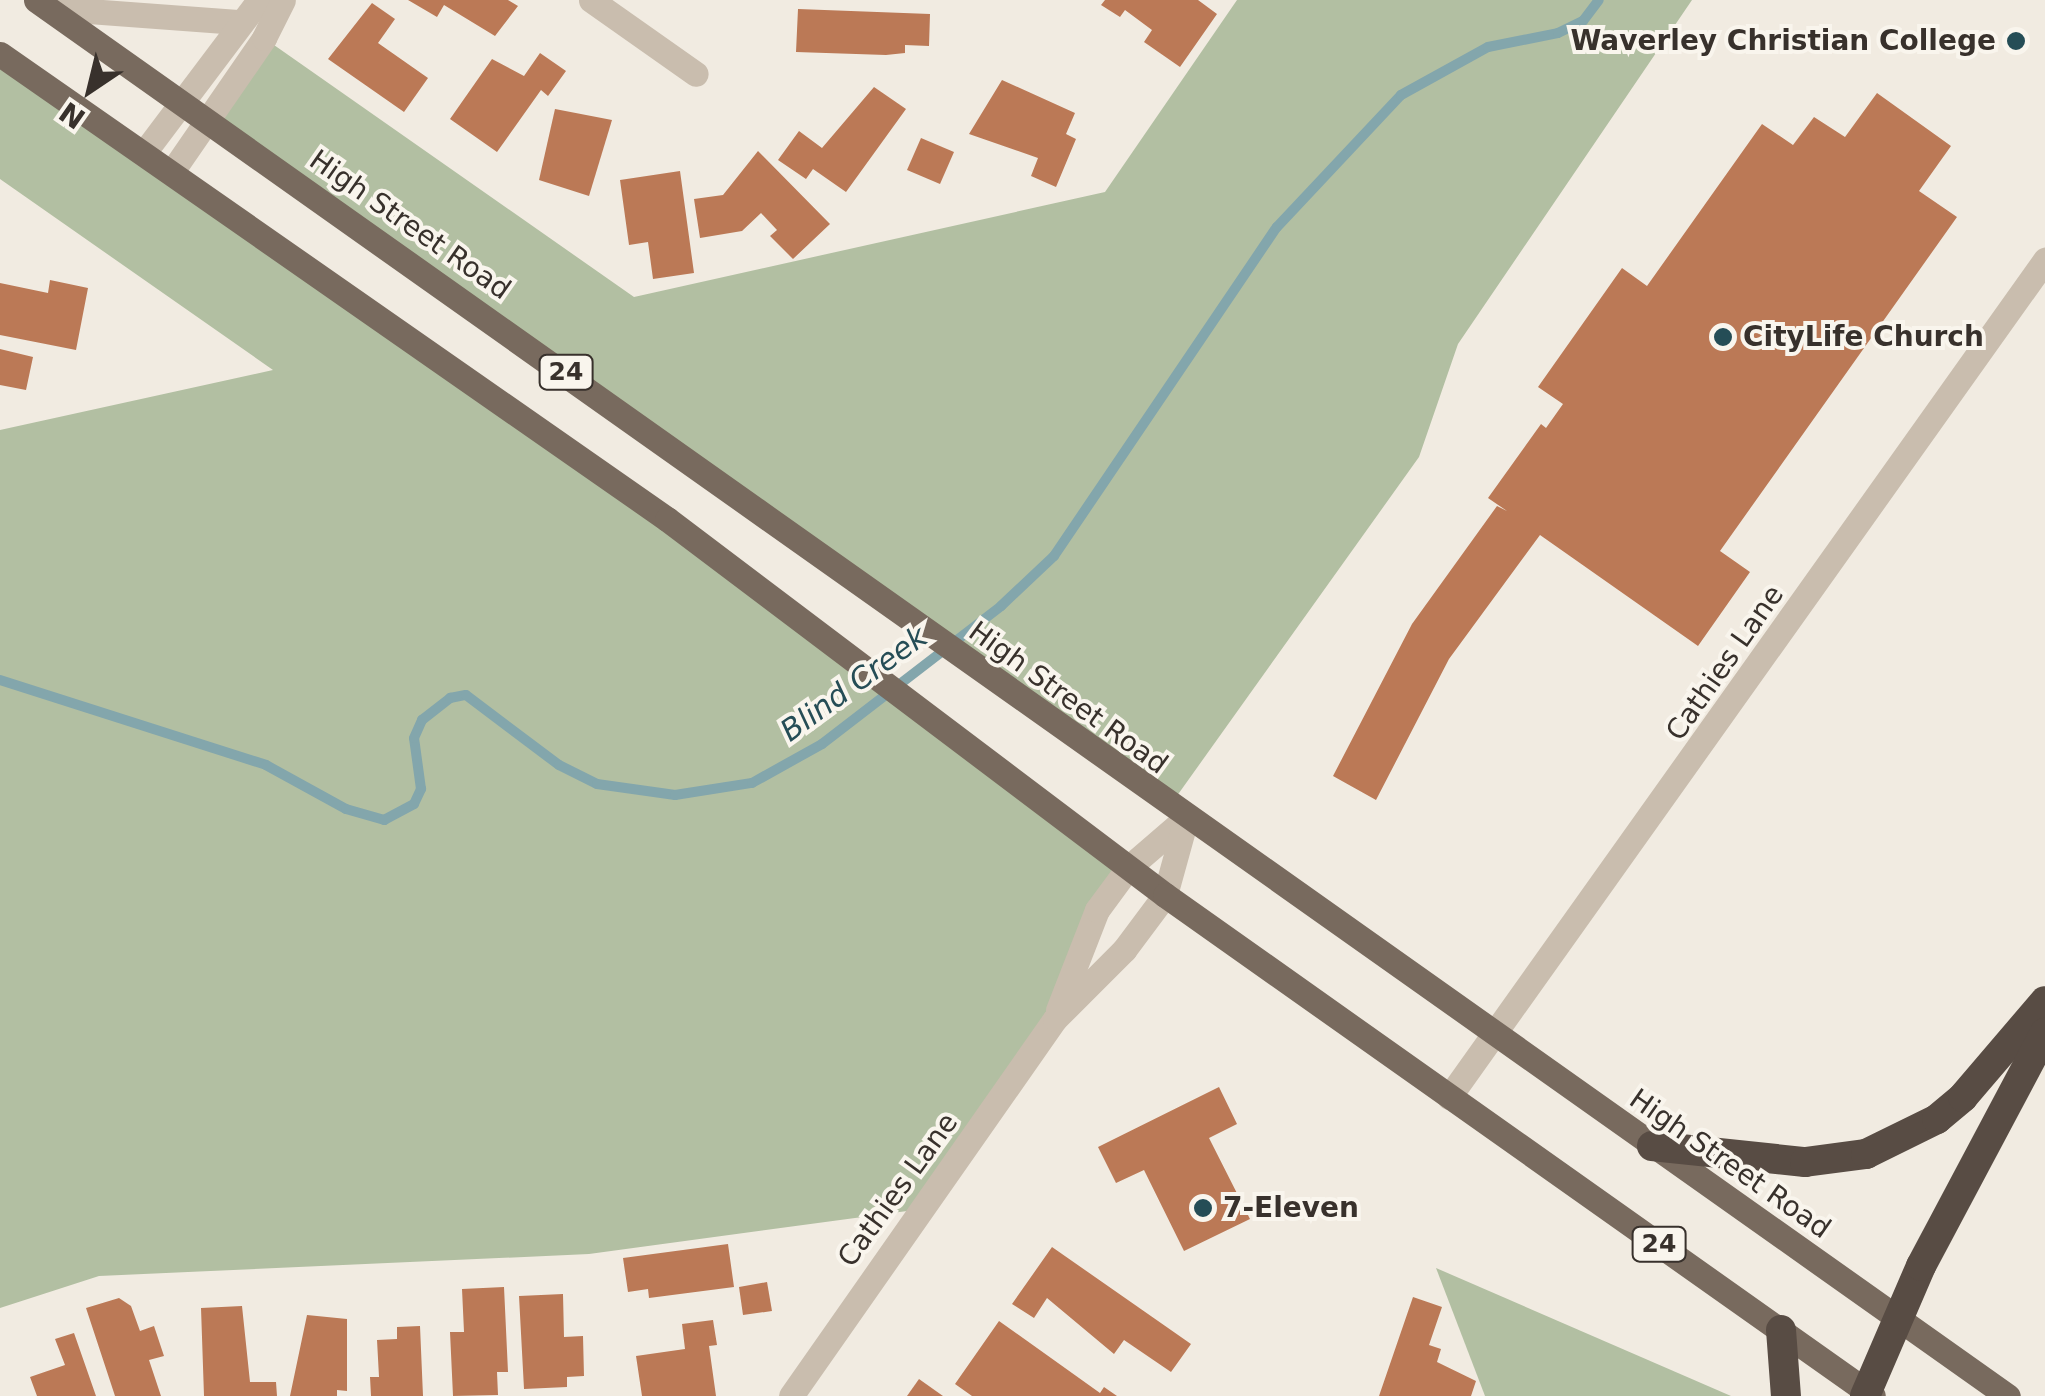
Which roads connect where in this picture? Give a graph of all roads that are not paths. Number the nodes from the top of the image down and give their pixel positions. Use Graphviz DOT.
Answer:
graph roads {
  1 [pos="258,0"];
  2 [pos="282,0"];
  3 [pos="590,0"];
  4 [pos="44,3"];
  5 [pos="237,22"];
  6 [pos="0,54"];
  7 [pos="696,74"];
  8 [pos="180,100"];
  9 [pos="208,120"];
  10 [pos="143,154"];
  11 [pos="171,173"];
  12 [pos="2045,260"];
  13 [pos="1186,819"];
  14 [pos="1128,868"];
  15 [pos="1164,895"];
  16 [pos="2045,1001"];
  17 [pos="1055,1019"];
  18 [pos="1493,1033"];
  19 [pos="2045,1033"];
  20 [pos="1449,1098"];
  21 [pos="1652,1146"];
  22 [pos="1902,1320"];
  23 [pos="1780,1330"];
  24 [pos="1869,1394"];
  25 [pos="791,1396"];
  26 [pos="1786,1396"];
  27 [pos="2008,1396"];
  1 -- 5 [label="street"];
  2 -- 9 [label="street"];
  3 -- 7 [label="street"];
  4 -- 5 [label="street"];
  4 -- 8 [label="main road, High Street Road / 24"];
  5 -- 8 [label="street"];
  6 -- 10 [label="main road, 24"];
  8 -- 9 [label="main road, High Street Road / 24"];
  8 -- 10 [label="street"];
  9 -- 11 [label="street"];
  9 -- 13 [label="main road, High Street Road / 24"];
  10 -- 11 [label="main road, 24"];
  11 -- 14 [label="main road, 24"];
  12 -- 18 [label="street, Cathies Lane"];
  13 -- 14 [label="street, Cathies Lane"];
  13 -- 15 [label="street, Cathies Lane"];
  13 -- 18 [label="main road, High Street Road / 24"];
  14 -- 15 [label="main road, 24"];
  14 -- 17 [label="street, Cathies Lane"];
  15 -- 17 [label="street, Cathies Lane"];
  15 -- 20 [label="main road, 24"];
  16 -- 21 [label="highway"];
  17 -- 25 [label="street, Cathies Lane"];
  18 -- 20 [label="street, Cathies Lane"];
  18 -- 21 [label="main road, High Street Road / 24"];
  19 -- 22 [label="highway"];
  20 -- 23 [label="main road, 24"];
  21 -- 22 [label="main road, High Street Road / 24"];
  22 -- 24 [label="highway"];
  22 -- 27 [label="main road, High Street Road / 24"];
  23 -- 24 [label="main road, 24"];
  23 -- 26 [label="highway"];
}
